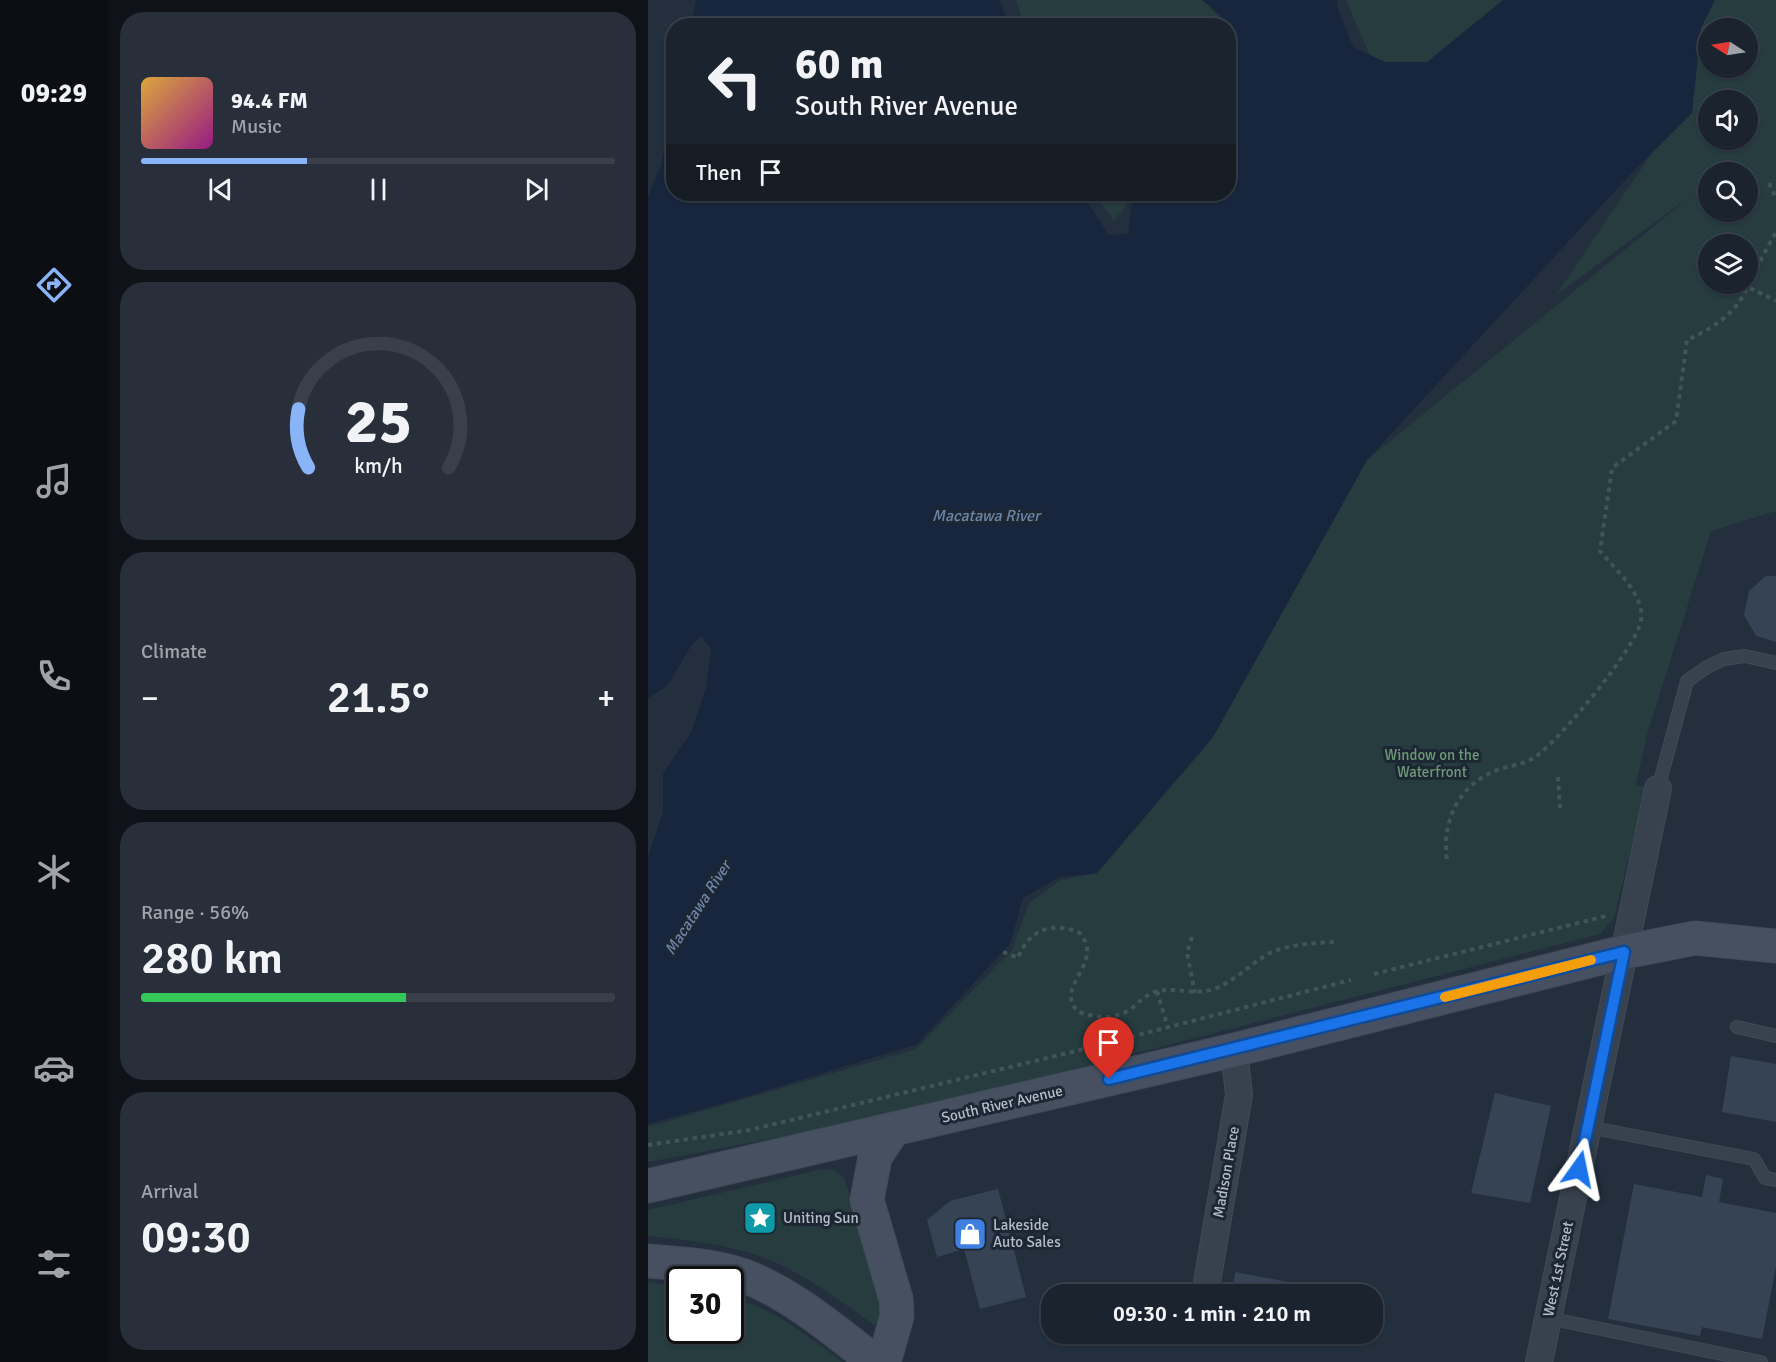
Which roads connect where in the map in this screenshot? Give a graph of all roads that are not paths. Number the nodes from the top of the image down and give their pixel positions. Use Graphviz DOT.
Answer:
graph roads {
  1 [pos="1776,663"];
  2 [pos="1658,789"];
  3 [pos="1776,946"];
  4 [pos="1624,952"];
  5 [pos="1737,1027"];
  6 [pos="1776,1036"];
  7 [pos="1234,1050"];
  8 [pos="1588,1127"];
  9 [pos="893,1130"];
  10 [pos="1776,1180"];
  11 [pos="648,1186"];
  12 [pos="648,1261"];
  13 [pos="1207,1284"];
  14 [pos="1548,1318"];
  15 [pos="875,1362"];
  16 [pos="884,1362"];
  17 [pos="1539,1362"];
  18 [pos="1761,1362"];
  1 -- 2 [label="lane"];
  2 -- 4 [label="street, West 1st Street"];
  3 -- 4 [label="main road, South River Avenue"];
  4 -- 7 [label="main road, South River Avenue"];
  4 -- 8 [label="street, West 1st Street"];
  5 -- 6 [label="lane"];
  7 -- 9 [label="main road, South River Avenue"];
  7 -- 13 [label="street, Madison Place"];
  8 -- 10 [label="lane"];
  8 -- 14 [label="street, West 1st Street"];
  9 -- 11 [label="main road, South River Avenue"];
  9 -- 16 [label="main road"];
  12 -- 15 [label="main road"];
  14 -- 17 [label="street, West 1st Street"];
  14 -- 18 [label="lane"];
}
